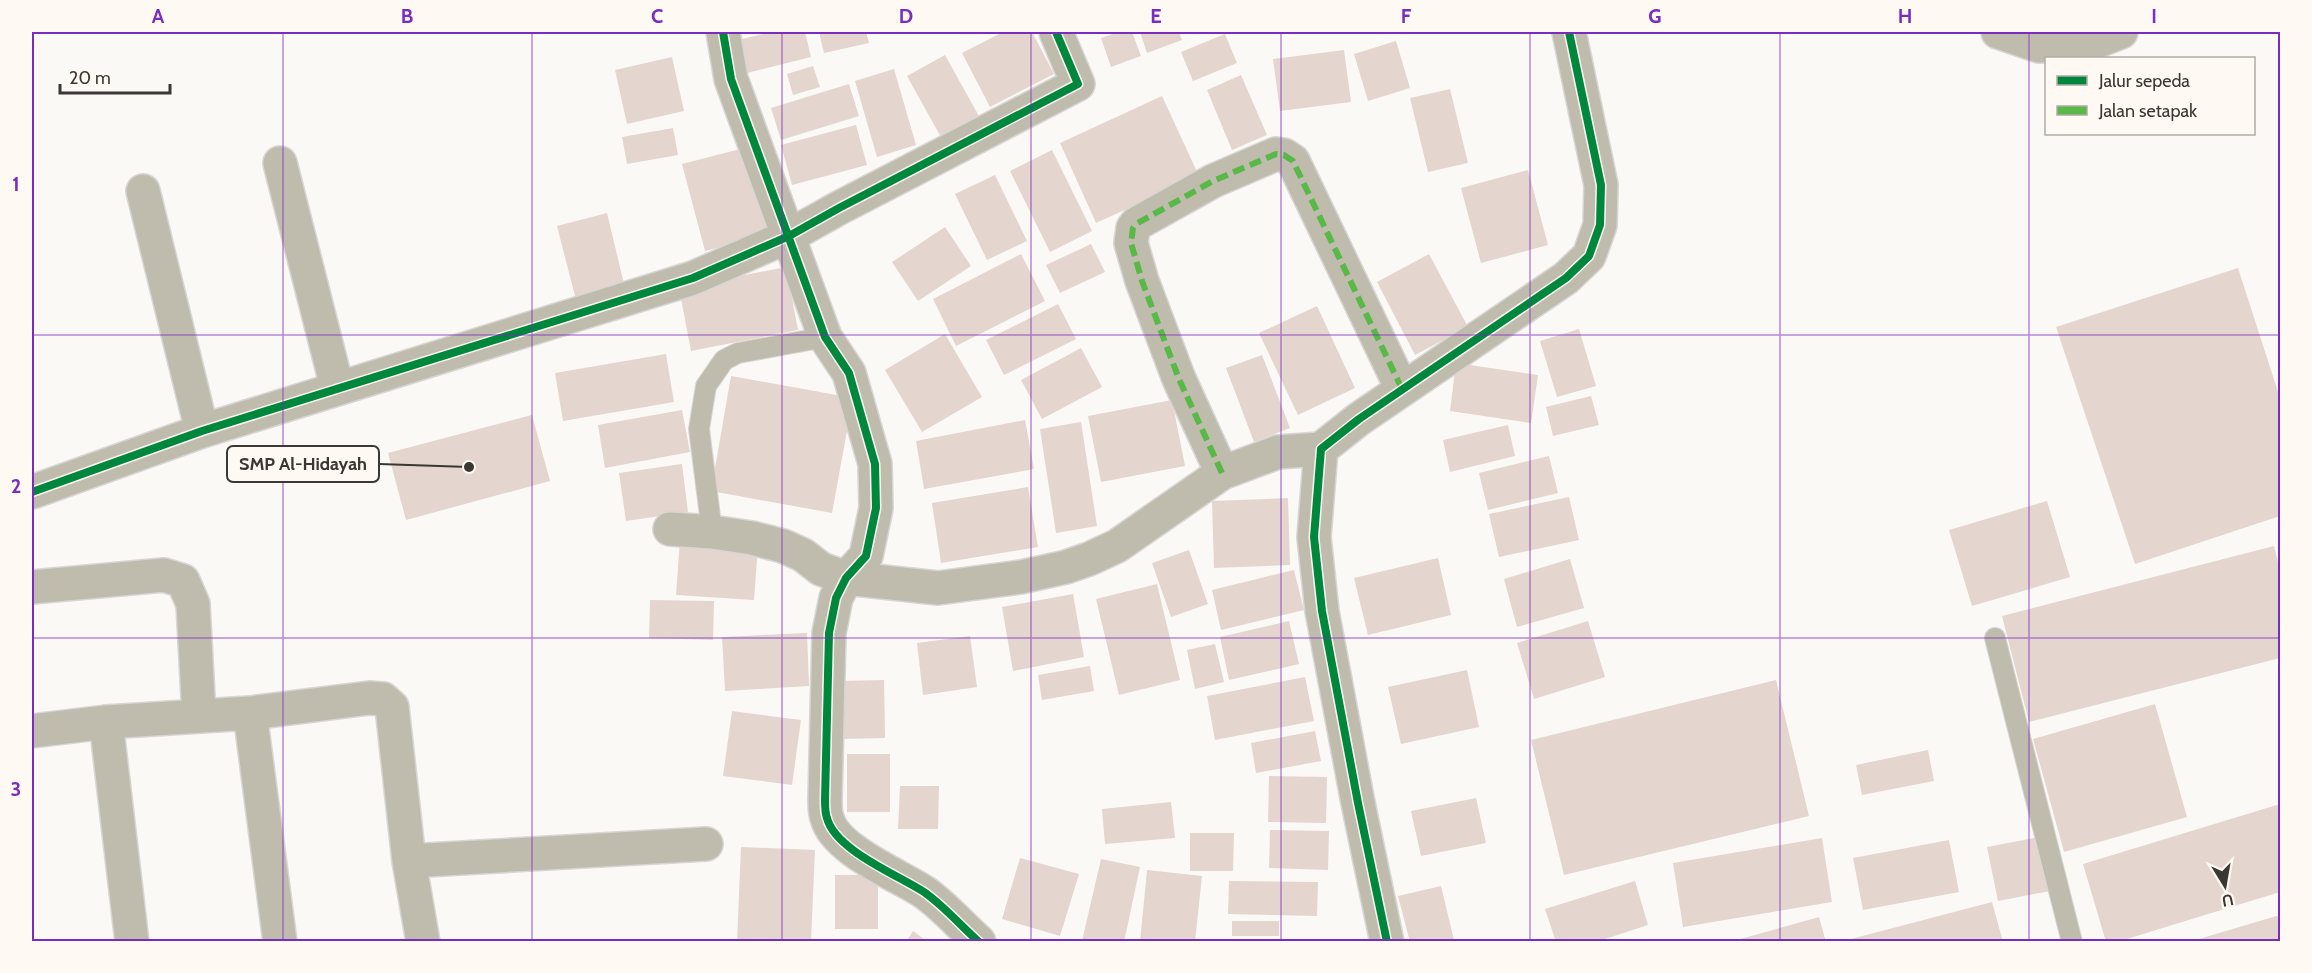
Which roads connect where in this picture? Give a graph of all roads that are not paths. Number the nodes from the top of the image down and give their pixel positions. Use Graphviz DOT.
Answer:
graph roads {
  1 [pos="723,32"];
  2 [pos="1056,32"];
  3 [pos="1569,32"];
  4 [pos="1998,32"];
  5 [pos="2121,32"];
  6 [pos="280,163"];
  7 [pos="143,191"];
  8 [pos="789,236"];
  9 [pos="825,337"];
  10 [pos="337,387"];
  11 [pos="1402,390"];
  12 [pos="202,431"];
  13 [pos="1321,449"];
  14 [pos="1222,473"];
  15 [pos="32,492"];
  16 [pos="670,530"];
  17 [pos="712,532"];
  18 [pos="846,578"];
  19 [pos="32,587"];
  20 [pos="1995,638"];
  21 [pos="250,713"];
  22 [pos="200,716"];
  23 [pos="106,722"];
  24 [pos="32,731"];
  25 [pos="706,844"];
  26 [pos="409,861"];
  27 [pos="420,941"];
  28 [pos="132,942"];
  29 [pos="280,942"];
  30 [pos="979,942"];
  31 [pos="1387,942"];
  32 [pos="2072,942"];
  1 -- 8 [label="street"];
  2 -- 8 [label="street"];
  3 -- 11 [label="street"];
  4 -- 5 [label="street"];
  6 -- 10 [label="street"];
  7 -- 12 [label="street"];
  8 -- 9 [label="street"];
  8 -- 10 [label="street"];
  9 -- 17 [label="lane"];
  9 -- 18 [label="street"];
  10 -- 12 [label="street"];
  11 -- 13 [label="street"];
  11 -- 14 [label="street"];
  12 -- 15 [label="street"];
  13 -- 14 [label="street"];
  13 -- 31 [label="street"];
  14 -- 18 [label="street"];
  16 -- 17 [label="street"];
  17 -- 18 [label="street"];
  18 -- 30 [label="street"];
  19 -- 22 [label="street"];
  20 -- 32 [label="lane"];
  21 -- 22 [label="street"];
  21 -- 26 [label="street"];
  21 -- 29 [label="street"];
  22 -- 23 [label="street"];
  23 -- 24 [label="street"];
  23 -- 28 [label="street"];
  25 -- 26 [label="street"];
  26 -- 27 [label="street"];
}
